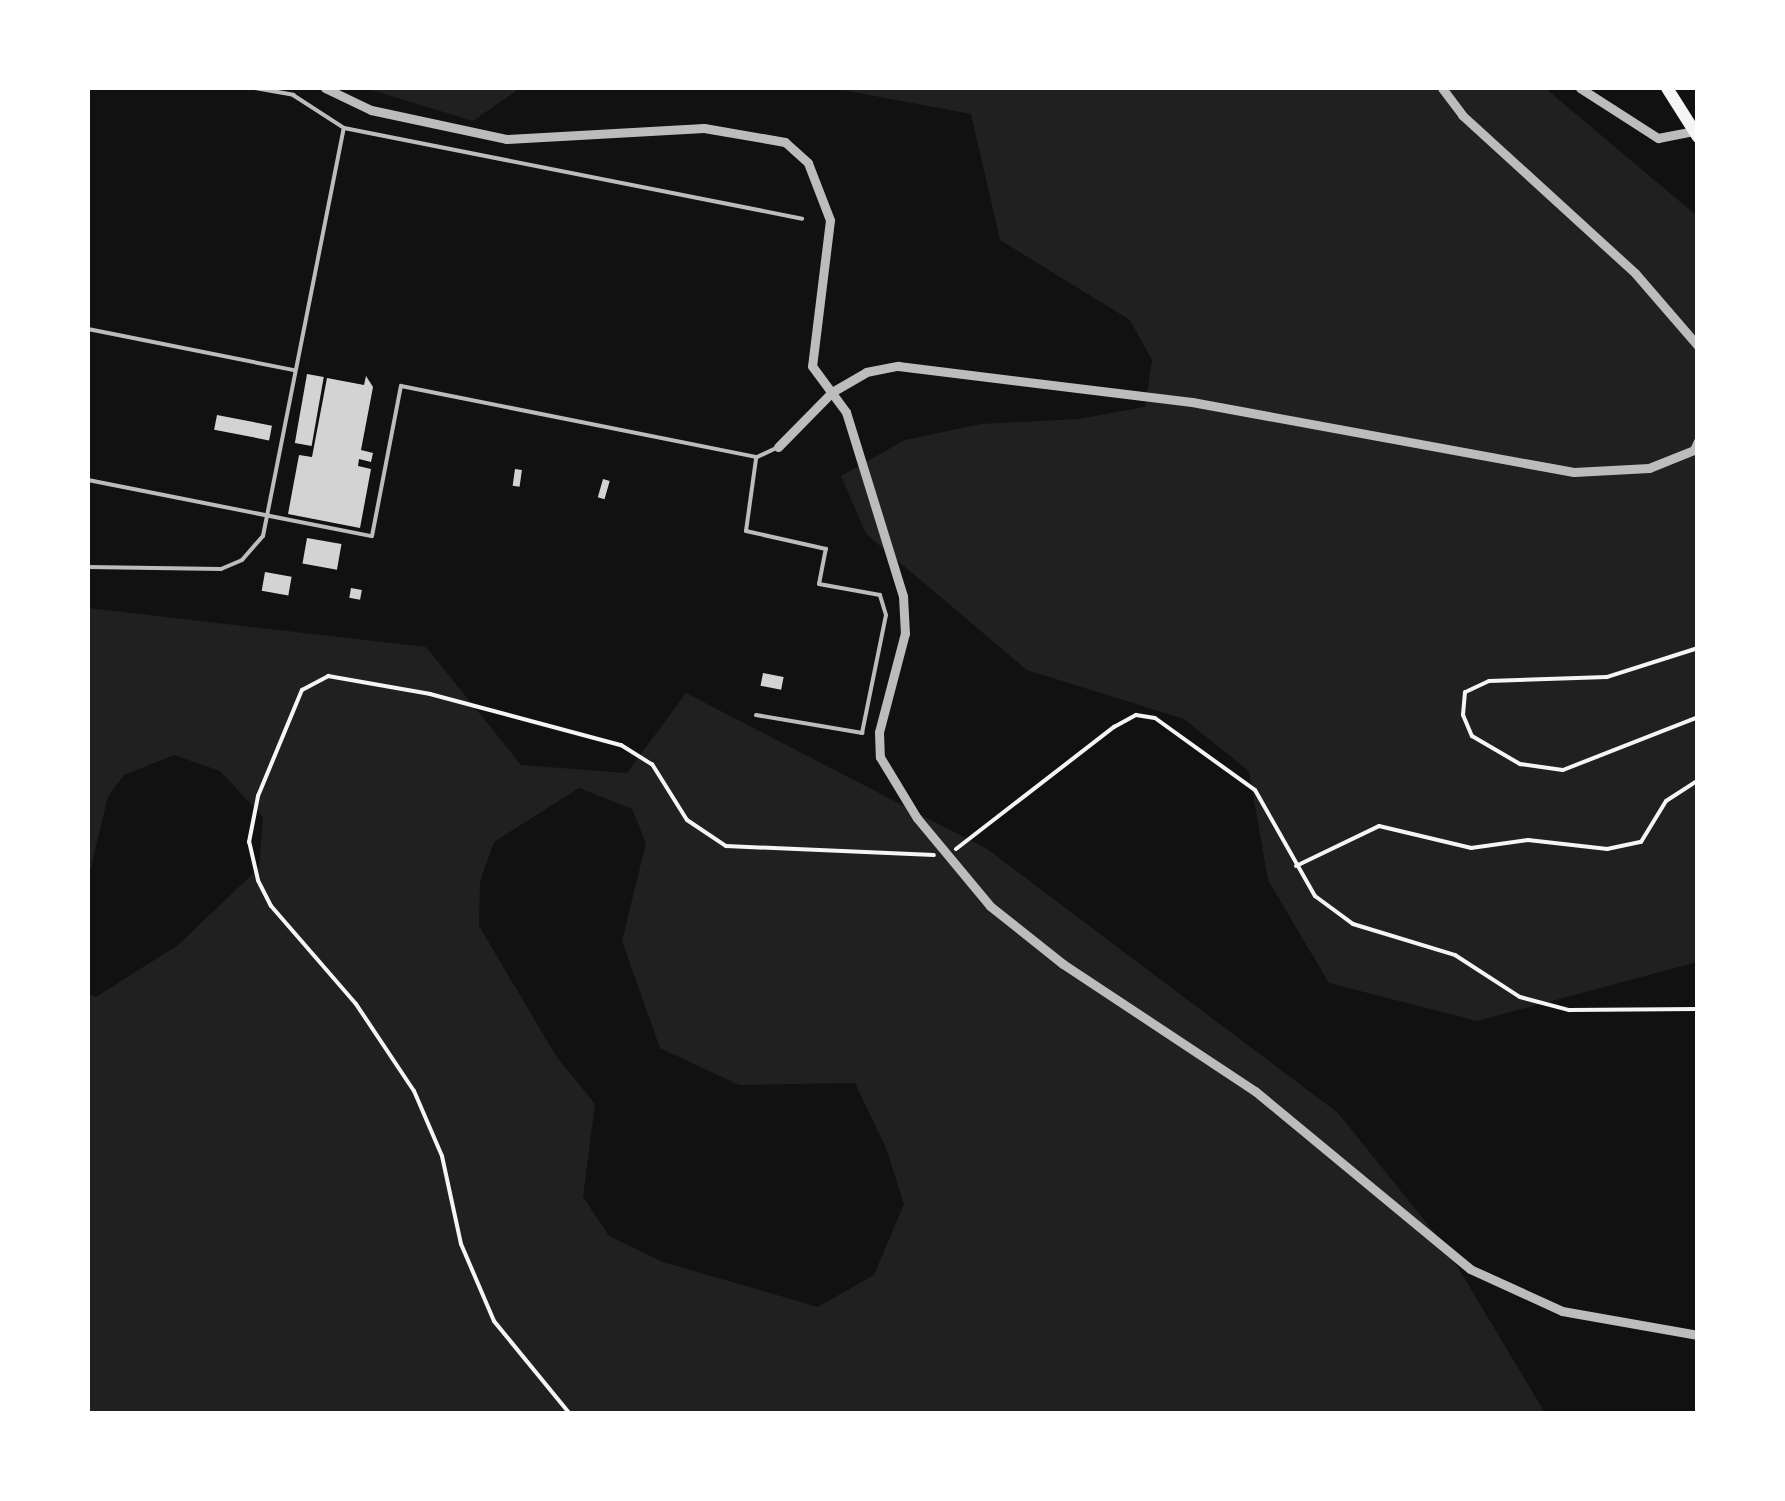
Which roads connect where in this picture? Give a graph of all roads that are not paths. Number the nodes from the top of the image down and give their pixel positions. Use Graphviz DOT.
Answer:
graph roads {
  1 [pos="255,88"];
  2 [pos="325,88"];
  3 [pos="1442,88"];
  4 [pos="1580,88"];
  5 [pos="1667,88"];
  6 [pos="344,128"];
  7 [pos="1695,134"];
  8 [pos="802,219"];
  9 [pos="88,330"];
  10 [pos="1698,346"];
  11 [pos="295,370"];
  12 [pos="832,392"];
  13 [pos="1698,442"];
  14 [pos="778,447"];
  15 [pos="757,457"];
  16 [pos="88,480"];
  17 [pos="268,516"];
  18 [pos="88,566"];
  19 [pos="756,715"];
  20 [pos="1698,1334"];
  1 -- 6 [label="lane"];
  2 -- 12 [label="street"];
  3 -- 10 [label="street"];
  4 -- 7 [label="street"];
  5 -- 7 [label="main road"];
  6 -- 8 [label="lane"];
  6 -- 11 [label="lane"];
  9 -- 11 [label="lane"];
  11 -- 17 [label="lane"];
  12 -- 13 [label="street"];
  12 -- 14 [label="street"];
  12 -- 20 [label="street"];
  14 -- 15 [label="lane"];
  15 -- 17 [label="lane"];
  15 -- 19 [label="lane"];
  16 -- 17 [label="lane"];
  17 -- 18 [label="lane"];
}
